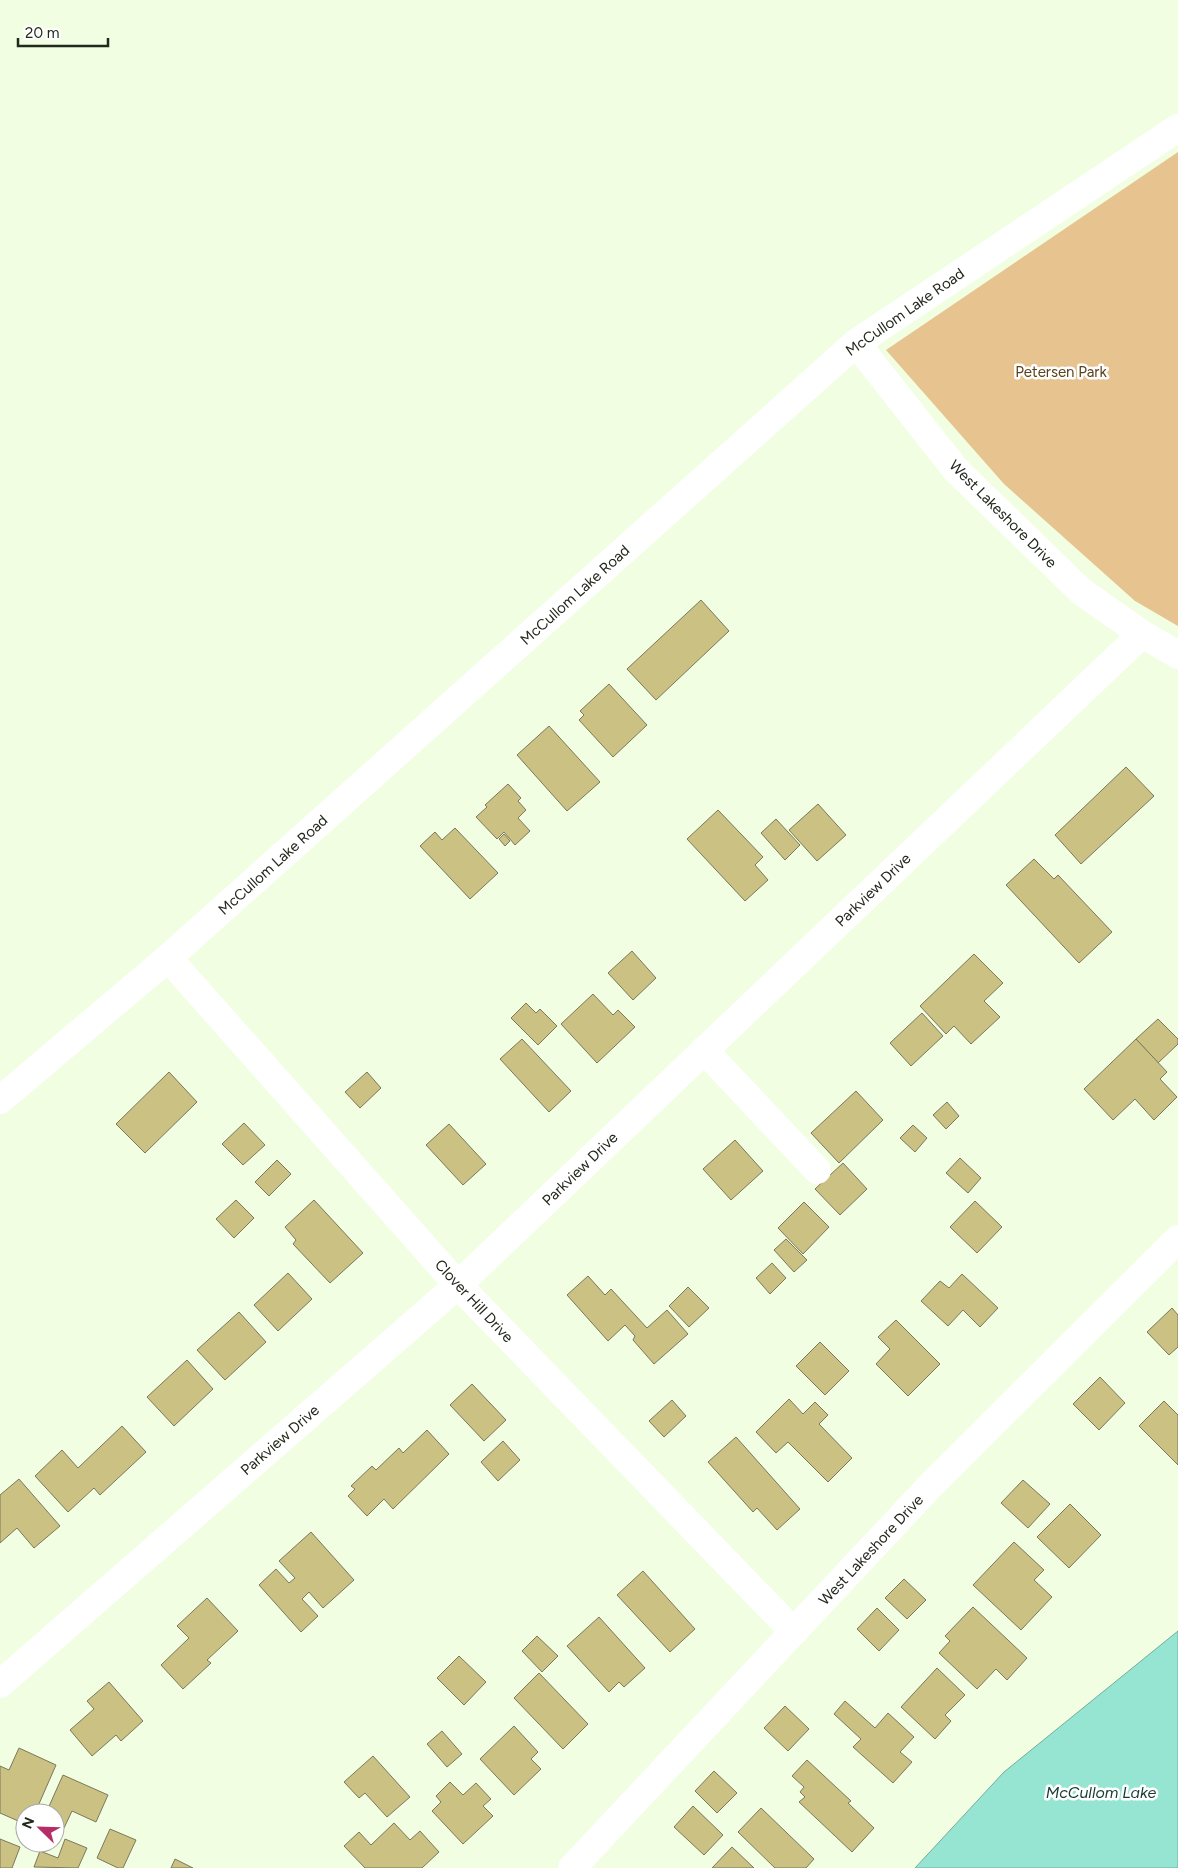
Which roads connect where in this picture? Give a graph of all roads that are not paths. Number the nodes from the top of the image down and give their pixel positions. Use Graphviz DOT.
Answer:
graph roads {
  1 [pos="1178,128"];
  2 [pos="856,343"];
  3 [pos="1142,634"];
  4 [pos="1178,655"];
  5 [pos="168,958"];
  6 [pos="704,1050"];
  7 [pos="0,1100"];
  8 [pos="817,1170"];
  9 [pos="1178,1239"];
  10 [pos="458,1285"];
  11 [pos="794,1632"];
  12 [pos="0,1684"];
  13 [pos="572,1868"];
  1 -- 2 [label="street, McCullom Lake Road"];
  2 -- 3 [label="street, West Lakeshore Drive"];
  2 -- 5 [label="street, McCullom Lake Road"];
  3 -- 4 [label="street, West Lakeshore Drive"];
  3 -- 6 [label="street, Parkview Drive"];
  5 -- 7 [label="street, McCullom Lake Road"];
  5 -- 10 [label="street, Clover Hill Drive"];
  6 -- 8 [label="street"];
  6 -- 10 [label="street, Parkview Drive"];
  9 -- 11 [label="street, West Lakeshore Drive"];
  10 -- 11 [label="street, Clover Hill Drive"];
  10 -- 12 [label="street, Parkview Drive"];
  11 -- 13 [label="street, West Lakeshore Drive"];
}
